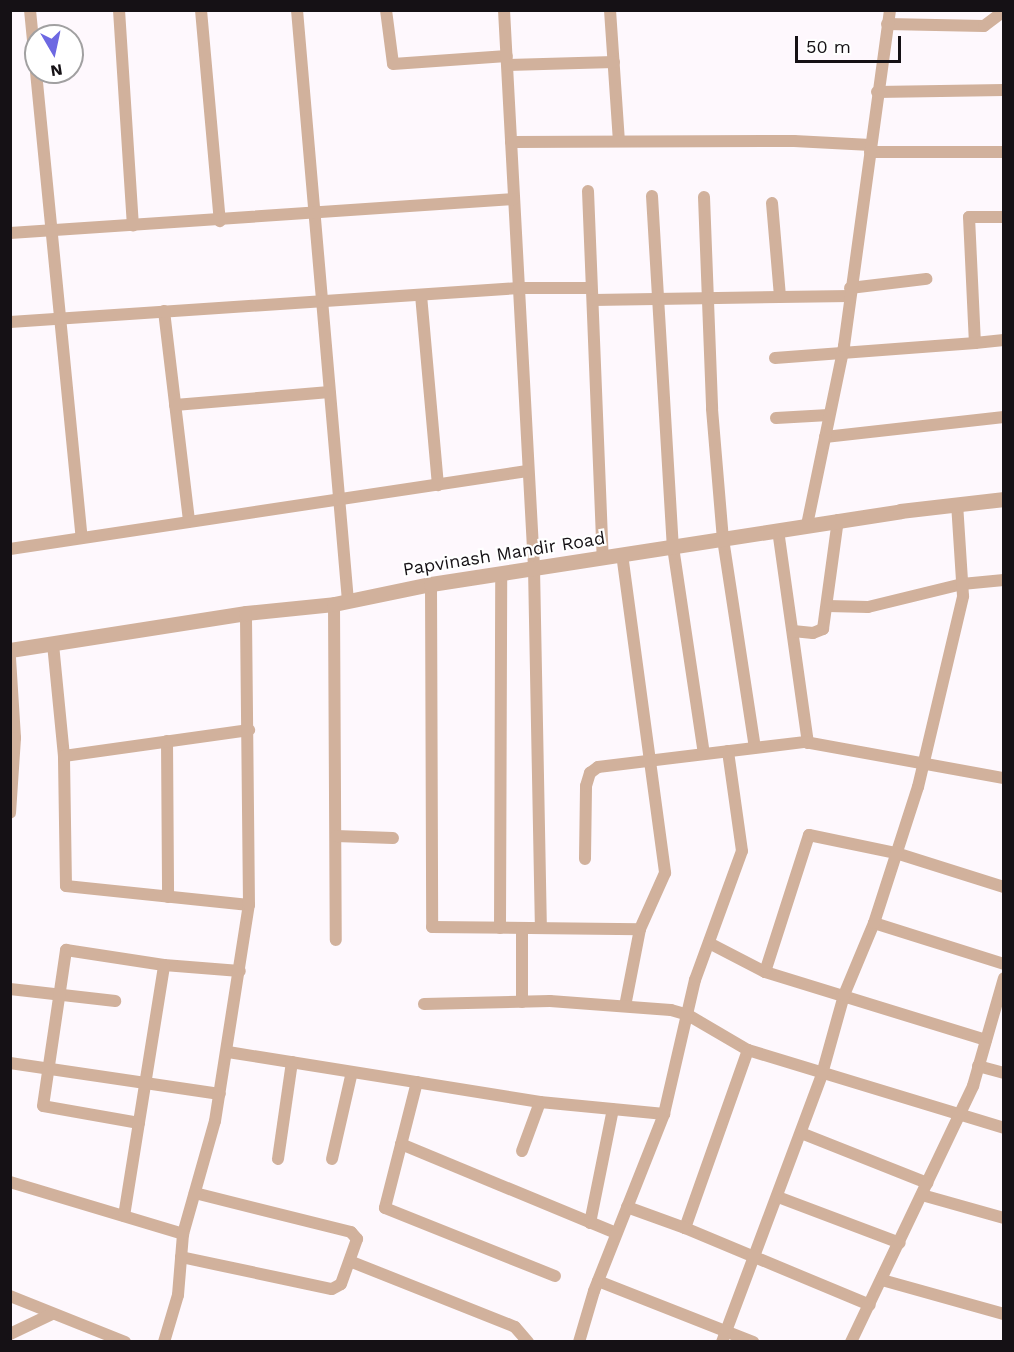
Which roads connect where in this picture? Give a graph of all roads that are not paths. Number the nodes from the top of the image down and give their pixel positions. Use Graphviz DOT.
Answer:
graph roads {
  1 [pos="119,10"];
  2 [pos="201,10"];
  3 [pos="297,10"];
  4 [pos="386,10"];
  5 [pos="504,10"];
  6 [pos="610,10"];
  7 [pos="890,10"];
  8 [pos="1004,11"];
  9 [pos="887,24"];
  10 [pos="507,61"];
  11 [pos="614,63"];
  12 [pos="37,84"];
  13 [pos="1004,90"];
  14 [pos="877,92"];
  15 [pos="619,141"];
  16 [pos="511,142"];
  17 [pos="870,148"];
  18 [pos="1004,152"];
  19 [pos="588,191"];
  20 [pos="652,196"];
  21 [pos="704,197"];
  22 [pos="514,199"];
  23 [pos="772,203"];
  24 [pos="315,215"];
  25 [pos="1004,217"];
  26 [pos="220,221"];
  27 [pos="134,226"];
  28 [pos="52,230"];
  29 [pos="10,233"];
  30 [pos="926,279"];
  31 [pos="519,288"];
  32 [pos="850,292"];
  33 [pos="592,294"];
  34 [pos="421,295"];
  35 [pos="708,296"];
  36 [pos="780,296"];
  37 [pos="658,298"];
  38 [pos="322,301"];
  39 [pos="164,311"];
  40 [pos="60,318"];
  41 [pos="10,322"];
  42 [pos="1004,340"];
  43 [pos="975,343"];
  44 [pos="842,352"];
  45 [pos="775,358"];
  46 [pos="329,392"];
  47 [pos="175,405"];
  48 [pos="829,415"];
  49 [pos="1004,417"];
  50 [pos="776,418"];
  51 [pos="825,437"];
  52 [pos="527,471"];
  53 [pos="438,485"];
  54 [pos="1004,499"];
  55 [pos="338,501"];
  56 [pos="957,504"];
  57 [pos="838,520"];
  58 [pos="189,522"];
  59 [pos="807,525"];
  60 [pos="778,530"];
  61 [pos="82,537"];
  62 [pos="723,539"];
  63 [pos="673,547"];
  64 [pos="10,549"];
  65 [pos="622,554"];
  66 [pos="603,558"];
  67 [pos="534,568"];
  68 [pos="501,573"];
  69 [pos="1004,580"];
  70 [pos="431,584"];
  71 [pos="962,584"];
  72 [pos="341,602"];
  73 [pos="828,606"];
  74 [pos="246,613"];
  75 [pos="793,631"];
  76 [pos="53,644"];
  77 [pos="10,651"];
  78 [pos="10,658"];
  79 [pos="249,730"];
  80 [pos="167,741"];
  81 [pos="808,743"];
  82 [pos="755,748"];
  83 [pos="728,751"];
  84 [pos="704,754"];
  85 [pos="64,756"];
  86 [pos="652,760"];
  87 [pos="924,764"];
  88 [pos="1004,778"];
  89 [pos="10,813"];
  90 [pos="336,836"];
  91 [pos="393,838"];
  92 [pos="896,853"];
  93 [pos="585,858"];
  94 [pos="1004,886"];
  95 [pos="168,897"];
  96 [pos="249,905"];
  97 [pos="873,923"];
  98 [pos="500,928"];
  99 [pos="522,928"];
  100 [pos="541,928"];
  101 [pos="640,929"];
  102 [pos="336,940"];
  103 [pos="709,944"];
  104 [pos="1004,964"];
  105 [pos="164,965"];
  106 [pos="240,970"];
  107 [pos="765,972"];
  108 [pos="1003,980"];
  109 [pos="10,989"];
  110 [pos="59,993"];
  111 [pos="844,995"];
  112 [pos="115,1001"];
  113 [pos="522,1002"];
  114 [pos="424,1004"];
  115 [pos="625,1006"];
  116 [pos="688,1015"];
  117 [pos="986,1040"];
  118 [pos="748,1050"];
  119 [pos="228,1052"];
  120 [pos="292,1062"];
  121 [pos="10,1064"];
  122 [pos="978,1066"];
  123 [pos="46,1069"];
  124 [pos="352,1072"];
  125 [pos="1004,1073"];
  126 [pos="822,1074"];
  127 [pos="417,1082"];
  128 [pos="145,1083"];
  129 [pos="220,1094"];
  130 [pos="540,1102"];
  131 [pos="613,1109"];
  132 [pos="664,1114"];
  133 [pos="959,1116"];
  134 [pos="139,1123"];
  135 [pos="1004,1128"];
  136 [pos="801,1133"];
  137 [pos="401,1144"];
  138 [pos="522,1151"];
  139 [pos="332,1159"];
  140 [pos="278,1160"];
  141 [pos="10,1182"];
  142 [pos="927,1183"];
  143 [pos="195,1193"];
  144 [pos="922,1195"];
  145 [pos="778,1197"];
  146 [pos="627,1207"];
  147 [pos="124,1216"];
  148 [pos="1004,1218"];
  149 [pos="590,1222"];
  150 [pos="685,1228"];
  151 [pos="616,1233"];
  152 [pos="183,1234"];
  153 [pos="900,1243"];
  154 [pos="181,1257"];
  155 [pos="755,1257"];
  156 [pos="352,1262"];
  157 [pos="555,1276"];
  158 [pos="882,1280"];
  159 [pos="598,1281"];
  160 [pos="10,1296"];
  161 [pos="870,1305"];
  162 [pos="52,1314"];
  163 [pos="1004,1314"];
  164 [pos="10,1334"];
  165 [pos="724,1337"];
  166 [pos="125,1341"];
  167 [pos="164,1341"];
  168 [pos="528,1341"];
  169 [pos="579,1341"];
  170 [pos="753,1341"];
  171 [pos="851,1341"];
  1 -- 27 [label="street"];
  2 -- 26 [label="street"];
  3 -- 24 [label="street"];
  4 -- 10 [label="street"];
  5 -- 10 [label="street"];
  6 -- 11 [label="street"];
  7 -- 9 [label="street"];
  8 -- 9 [label="street"];
  9 -- 14 [label="street"];
  10 -- 11 [label="street"];
  10 -- 16 [label="street"];
  11 -- 15 [label="street"];
  12 -- 28 [label="street"];
  13 -- 14 [label="street"];
  14 -- 17 [label="street"];
  15 -- 16 [label="street"];
  15 -- 17 [label="street"];
  16 -- 22 [label="street"];
  17 -- 18 [label="street"];
  17 -- 32 [label="street"];
  19 -- 33 [label="street"];
  20 -- 37 [label="street"];
  21 -- 35 [label="street"];
  22 -- 24 [label="street"];
  22 -- 31 [label="street"];
  23 -- 36 [label="street"];
  24 -- 26 [label="street"];
  24 -- 38 [label="street"];
  25 -- 43 [label="street"];
  26 -- 27 [label="street"];
  27 -- 28 [label="street"];
  28 -- 29 [label="street"];
  28 -- 40 [label="street"];
  30 -- 32 [label="street"];
  31 -- 33 [label="street"];
  31 -- 34 [label="street"];
  31 -- 52 [label="street"];
  32 -- 36 [label="street"];
  32 -- 44 [label="street"];
  33 -- 37 [label="street"];
  33 -- 66 [label="street"];
  34 -- 38 [label="street"];
  34 -- 53 [label="street"];
  35 -- 36 [label="street"];
  35 -- 37 [label="street"];
  35 -- 62 [label="street"];
  37 -- 63 [label="street"];
  38 -- 39 [label="street"];
  38 -- 46 [label="street"];
  39 -- 40 [label="street"];
  39 -- 47 [label="street"];
  40 -- 41 [label="street"];
  40 -- 61 [label="street"];
  42 -- 43 [label="street"];
  43 -- 44 [label="street"];
  44 -- 45 [label="street"];
  44 -- 48 [label="street"];
  46 -- 47 [label="street"];
  46 -- 55 [label="street"];
  47 -- 58 [label="street"];
  48 -- 50 [label="street"];
  48 -- 51 [label="street"];
  49 -- 51 [label="street"];
  51 -- 59 [label="street"];
  52 -- 53 [label="street"];
  52 -- 67 [label="street"];
  53 -- 55 [label="street"];
  54 -- 56 [label="street, Papvinash Mandir Road"];
  55 -- 58 [label="street"];
  55 -- 72 [label="street"];
  56 -- 57 [label="street, Papvinash Mandir Road"];
  56 -- 71 [label="street"];
  57 -- 59 [label="street, Papvinash Mandir Road"];
  57 -- 73 [label="street"];
  58 -- 61 [label="street"];
  59 -- 60 [label="street, Papvinash Mandir Road"];
  60 -- 62 [label="street, Papvinash Mandir Road"];
  60 -- 75 [label="street"];
  61 -- 64 [label="street"];
  62 -- 63 [label="street, Papvinash Mandir Road"];
  62 -- 82 [label="street"];
  63 -- 65 [label="street, Papvinash Mandir Road"];
  63 -- 84 [label="street"];
  65 -- 66 [label="street, Papvinash Mandir Road"];
  65 -- 86 [label="street"];
  66 -- 67 [label="street, Papvinash Mandir Road"];
  67 -- 68 [label="street, Papvinash Mandir Road"];
  67 -- 100 [label="street"];
  68 -- 70 [label="street, Papvinash Mandir Road"];
  68 -- 98 [label="street"];
  69 -- 71 [label="street"];
  70 -- 72 [label="street, Papvinash Mandir Road"];
  70 -- 98 [label="street"];
  71 -- 73 [label="street"];
  71 -- 87 [label="street"];
  72 -- 74 [label="street, Papvinash Mandir Road"];
  72 -- 90 [label="street"];
  73 -- 75 [label="street"];
  74 -- 76 [label="street, Papvinash Mandir Road"];
  74 -- 79 [label="street"];
  75 -- 81 [label="street"];
  76 -- 77 [label="street, Papvinash Mandir Road"];
  76 -- 85 [label="street"];
  78 -- 89 [label="street"];
  79 -- 80 [label="street"];
  79 -- 96 [label="street"];
  80 -- 85 [label="street"];
  80 -- 95 [label="street"];
  81 -- 82 [label="street"];
  81 -- 87 [label="street"];
  82 -- 83 [label="street"];
  83 -- 84 [label="street"];
  83 -- 103 [label="street"];
  84 -- 86 [label="street"];
  85 -- 95 [label="street"];
  86 -- 93 [label="street"];
  86 -- 101 [label="street"];
  87 -- 88 [label="street"];
  87 -- 92 [label="street"];
  90 -- 91 [label="street"];
  90 -- 102 [label="street"];
  92 -- 94 [label="street"];
  92 -- 97 [label="street"];
  92 -- 107 [label="street"];
  95 -- 96 [label="street"];
  96 -- 106 [label="street"];
  97 -- 104 [label="street"];
  97 -- 111 [label="street"];
  98 -- 99 [label="street"];
  99 -- 100 [label="street"];
  99 -- 113 [label="street"];
  100 -- 101 [label="street"];
  101 -- 115 [label="street"];
  103 -- 107 [label="street"];
  103 -- 116 [label="street"];
  105 -- 106 [label="street"];
  105 -- 110 [label="street"];
  105 -- 128 [label="street"];
  106 -- 119 [label="street"];
  107 -- 111 [label="street"];
  108 -- 117 [label="street"];
  109 -- 110 [label="street"];
  110 -- 112 [label="street"];
  110 -- 123 [label="street"];
  111 -- 117 [label="street"];
  111 -- 126 [label="street"];
  113 -- 114 [label="street"];
  113 -- 115 [label="street"];
  115 -- 116 [label="street"];
  116 -- 118 [label="street"];
  116 -- 132 [label="street"];
  117 -- 122 [label="street"];
  118 -- 126 [label="street"];
  118 -- 150 [label="street"];
  119 -- 120 [label="street"];
  119 -- 129 [label="street"];
  120 -- 124 [label="street"];
  120 -- 140 [label="street"];
  121 -- 123 [label="street"];
  122 -- 125 [label="street"];
  122 -- 133 [label="street"];
  123 -- 128 [label="street"];
  123 -- 134 [label="street"];
  124 -- 127 [label="street"];
  124 -- 139 [label="street"];
  126 -- 133 [label="street"];
  126 -- 136 [label="street"];
  127 -- 130 [label="street"];
  127 -- 137 [label="street"];
  128 -- 129 [label="street"];
  128 -- 134 [label="street"];
  129 -- 143 [label="street"];
  130 -- 131 [label="street"];
  130 -- 138 [label="street"];
  131 -- 132 [label="street"];
  131 -- 149 [label="street"];
  132 -- 146 [label="street"];
  133 -- 135 [label="street"];
  133 -- 142 [label="street"];
  134 -- 147 [label="street"];
  136 -- 142 [label="street"];
  136 -- 145 [label="street"];
  137 -- 149 [label="street"];
  137 -- 157 [label="street"];
  141 -- 147 [label="street"];
  142 -- 144 [label="street"];
  143 -- 152 [label="street"];
  143 -- 156 [label="street"];
  144 -- 148 [label="street"];
  144 -- 153 [label="street"];
  145 -- 153 [label="street"];
  145 -- 155 [label="street"];
  146 -- 150 [label="street"];
  146 -- 151 [label="street"];
  147 -- 152 [label="street"];
  149 -- 151 [label="street"];
  150 -- 155 [label="street"];
  151 -- 159 [label="street"];
  152 -- 154 [label="street"];
  153 -- 158 [label="street"];
  154 -- 156 [label="street"];
  154 -- 167 [label="street"];
  155 -- 161 [label="street"];
  155 -- 165 [label="street"];
  156 -- 168 [label="street"];
  158 -- 161 [label="street"];
  158 -- 163 [label="street"];
  159 -- 165 [label="street"];
  159 -- 169 [label="street"];
  160 -- 162 [label="street"];
  161 -- 171 [label="street"];
  162 -- 164 [label="street"];
  162 -- 166 [label="street"];
  165 -- 170 [label="street"];
}
